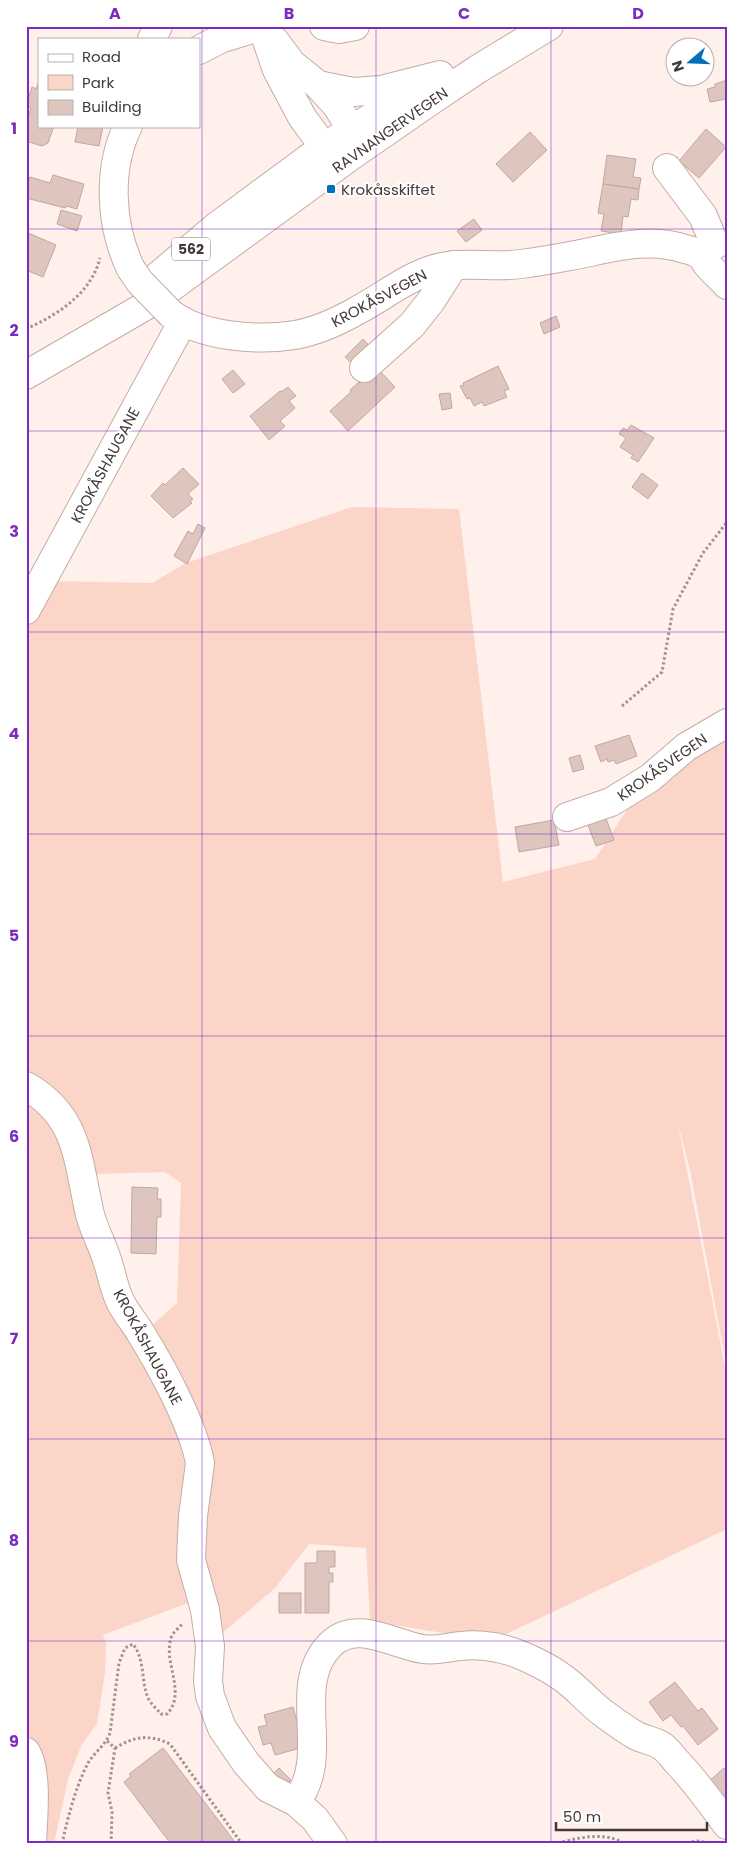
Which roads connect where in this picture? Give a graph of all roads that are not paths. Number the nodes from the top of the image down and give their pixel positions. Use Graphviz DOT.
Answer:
graph roads {
  1 [pos="158,26"];
  2 [pos="262,26"];
  3 [pos="324,26"];
  4 [pos="355,26"];
  5 [pos="518,26"];
  6 [pos="549,26"];
  7 [pos="152,38"];
  8 [pos="200,49"];
  9 [pos="440,75"];
  10 [pos="318,85"];
  11 [pos="351,129"];
  12 [pos="122,131"];
  13 [pos="324,147"];
  14 [pos="351,156"];
  15 [pos="666,168"];
  16 [pos="715,248"];
  17 [pos="454,265"];
  18 [pos="727,285"];
  19 [pos="177,318"];
  20 [pos="60,354"];
  21 [pos="364,368"];
  22 [pos="26,375"];
  23 [pos="26,610"];
  24 [pos="727,723"];
  25 [pos="567,817"];
  26 [pos="26,1086"];
  27 [pos="26,1752"];
  28 [pos="296,1802"];
  29 [pos="727,1825"];
  30 [pos="32,1844"];
  31 [pos="332,1844"];
  1 -- 7 [label="street"];
  2 -- 8 [label="street"];
  3 -- 4 [label="street"];
  5 -- 9 [label="street, RAVNANGERVEGEN / 562"];
  6 -- 14 [label="street, RAVNANGERVEGEN / 562"];
  9 -- 10 [label="street"];
  9 -- 11 [label="street, RAVNANGERVEGEN / 562"];
  10 -- 11 [label="street"];
  10 -- 13 [label="street"];
  11 -- 13 [label="street, RAVNANGERVEGEN / 562"];
  11 -- 14 [label="street"];
  12 -- 19 [label="street, KROKÅSVEGEN, bridge"];
  13 -- 14 [label="street"];
  13 -- 20 [label="street, RAVNANGERVEGEN / 562"];
  14 -- 20 [label="street, RAVNANGERVEGEN / 562"];
  15 -- 16 [label="street, KROKÅSVEGEN"];
  16 -- 17 [label="street, KROKÅSVEGEN"];
  16 -- 18 [label="street, KROKÅSVEGEN"];
  17 -- 19 [label="street, KROKÅSVEGEN"];
  17 -- 21 [label="street, KROKÅSVEGEN"];
  19 -- 23 [label="street, KROKÅSHAUGANE"];
  20 -- 22 [label="street, RAVNANGERVEGEN / 562"];
  24 -- 25 [label="street, KROKÅSVEGEN"];
  26 -- 28 [label="street, KROKÅSHAUGANE"];
  27 -- 30 [label="street"];
  28 -- 29 [label="street"];
  28 -- 31 [label="street, KROKÅSHAUGANE"];
}
